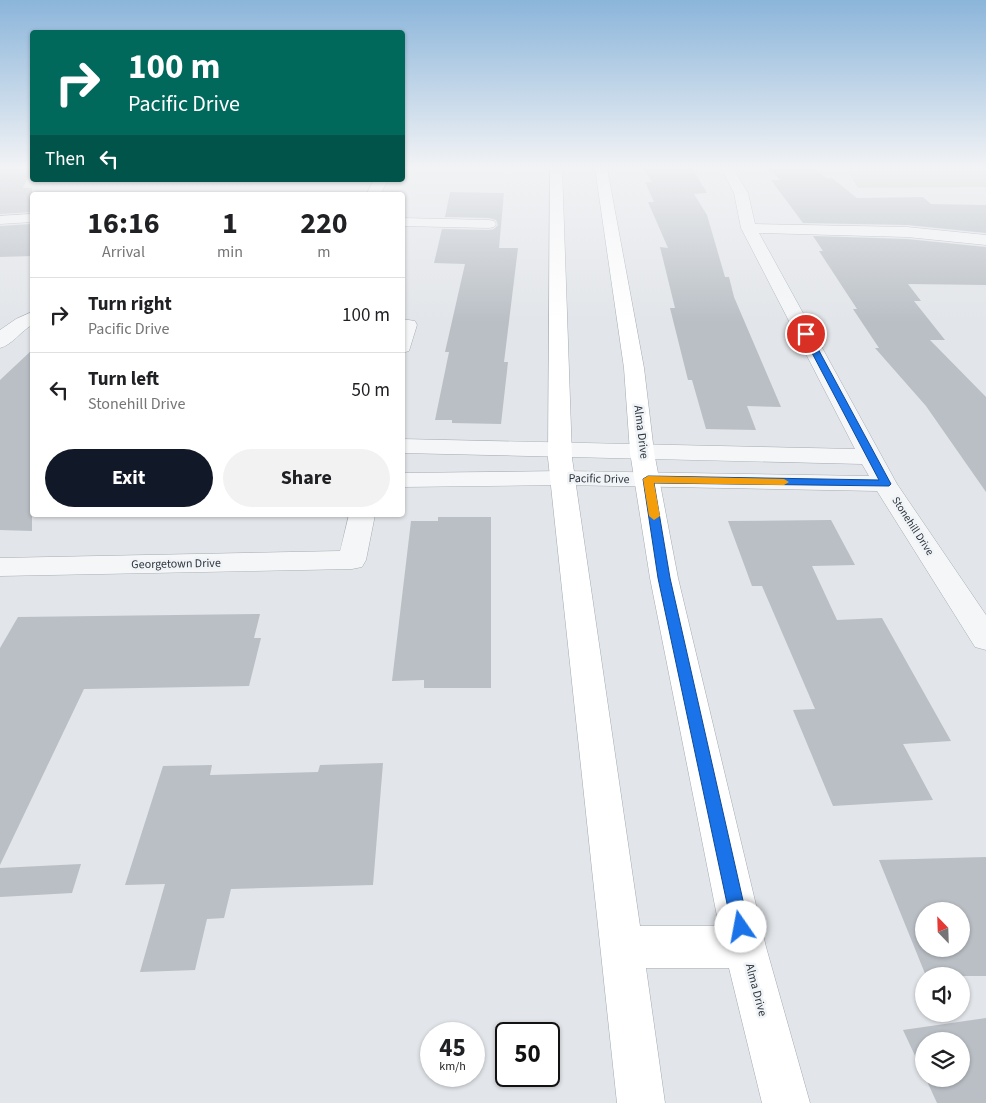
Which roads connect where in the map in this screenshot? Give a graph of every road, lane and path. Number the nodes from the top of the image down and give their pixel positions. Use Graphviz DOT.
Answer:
graph roads {
  1 [pos="557,219"];
  2 [pos="609,219"];
  3 [pos="747,219"];
  4 [pos="405,222"];
  5 [pos="489,224"];
  6 [pos="749,228"];
  7 [pos="986,240"];
  8 [pos="30,319"];
  9 [pos="0,342"];
  10 [pos="405,446"];
  11 [pos="642,452"];
  12 [pos="872,457"];
  13 [pos="561,464"];
  14 [pos="648,479"];
  15 [pos="405,480"];
  16 [pos="885,484"];
  17 [pos="362,517"];
  18 [pos="1,569"];
  19 [pos="986,639"];
  20 [pos="622,946"];
  21 [pos="745,947"];
  22 [pos="641,1103"];
  23 [pos="786,1103"];
  1 -- 13 [label="main road"];
  2 -- 11 [label="main road, Alma Drive"];
  3 -- 6 [label="street, Stonehill Drive"];
  4 -- 5 [label="street"];
  6 -- 7 [label="street"];
  6 -- 12 [label="street, Stonehill Drive"];
  8 -- 9 [label="street"];
  10 -- 13 [label="street, Pacific Drive"];
  11 -- 12 [label="street, Pacific Drive"];
  11 -- 13 [label="street, Pacific Drive"];
  11 -- 14 [label="main road, Alma Drive"];
  12 -- 16 [label="street, Stonehill Drive"];
  13 -- 14 [label="street, Pacific Drive"];
  13 -- 15 [label="street, Pacific Drive"];
  13 -- 20 [label="main road"];
  14 -- 16 [label="street, Pacific Drive"];
  14 -- 21 [label="main road, Alma Drive"];
  16 -- 19 [label="street, Stonehill Drive"];
  17 -- 18 [label="street, Georgetown Drive"];
  20 -- 21 [label="main road"];
  20 -- 22 [label="main road"];
  21 -- 23 [label="main road, Alma Drive"];
}
